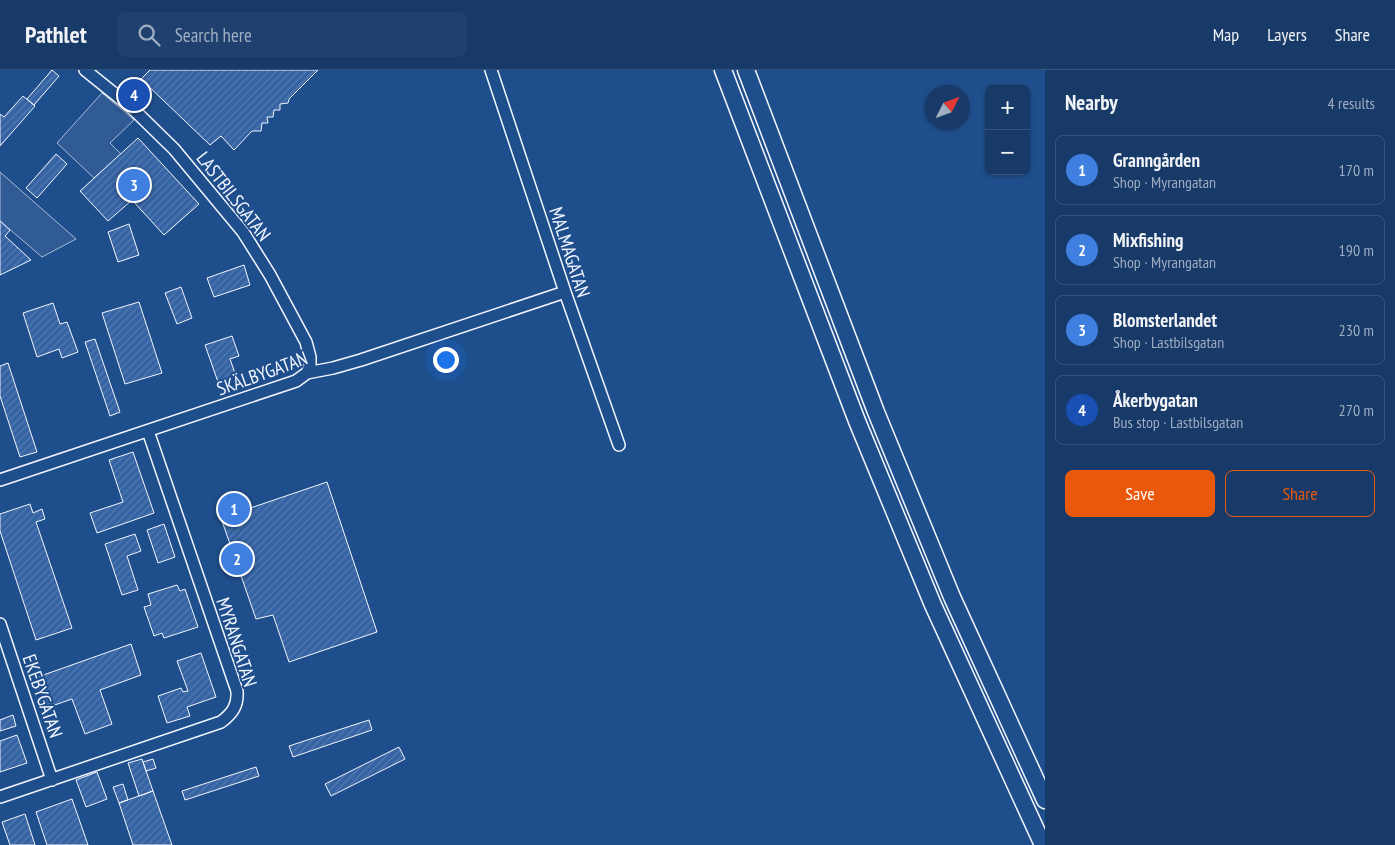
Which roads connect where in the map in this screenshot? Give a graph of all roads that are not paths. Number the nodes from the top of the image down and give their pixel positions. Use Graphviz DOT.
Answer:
graph roads {
  1 [pos="85,70"];
  2 [pos="491,70"];
  3 [pos="723,70"];
  4 [pos="746,70"];
  5 [pos="565,292"];
  6 [pos="307,373"];
  7 [pos="148,431"];
  8 [pos="619,445"];
  9 [pos="0,480"];
  10 [pos="0,624"];
  11 [pos="52,780"];
  12 [pos="0,797"];
  13 [pos="1045,800"];
  14 [pos="1042,845"];
  1 -- 6 [label="street, LASTBILSGATAN"];
  2 -- 5 [label="street, MALMAGATAN"];
  3 -- 14 [label="highway"];
  4 -- 13 [label="highway"];
  5 -- 6 [label="street, SKÄLBYGATAN"];
  5 -- 8 [label="street, MALMAGATAN"];
  6 -- 7 [label="street, SKÄLBYGATAN"];
  7 -- 9 [label="street, SKÄLBYGATAN"];
  7 -- 11 [label="street, MYRANGATAN"];
  10 -- 11 [label="street, EKEBYGATAN"];
  11 -- 12 [label="street, MYRANGATAN"];
}
